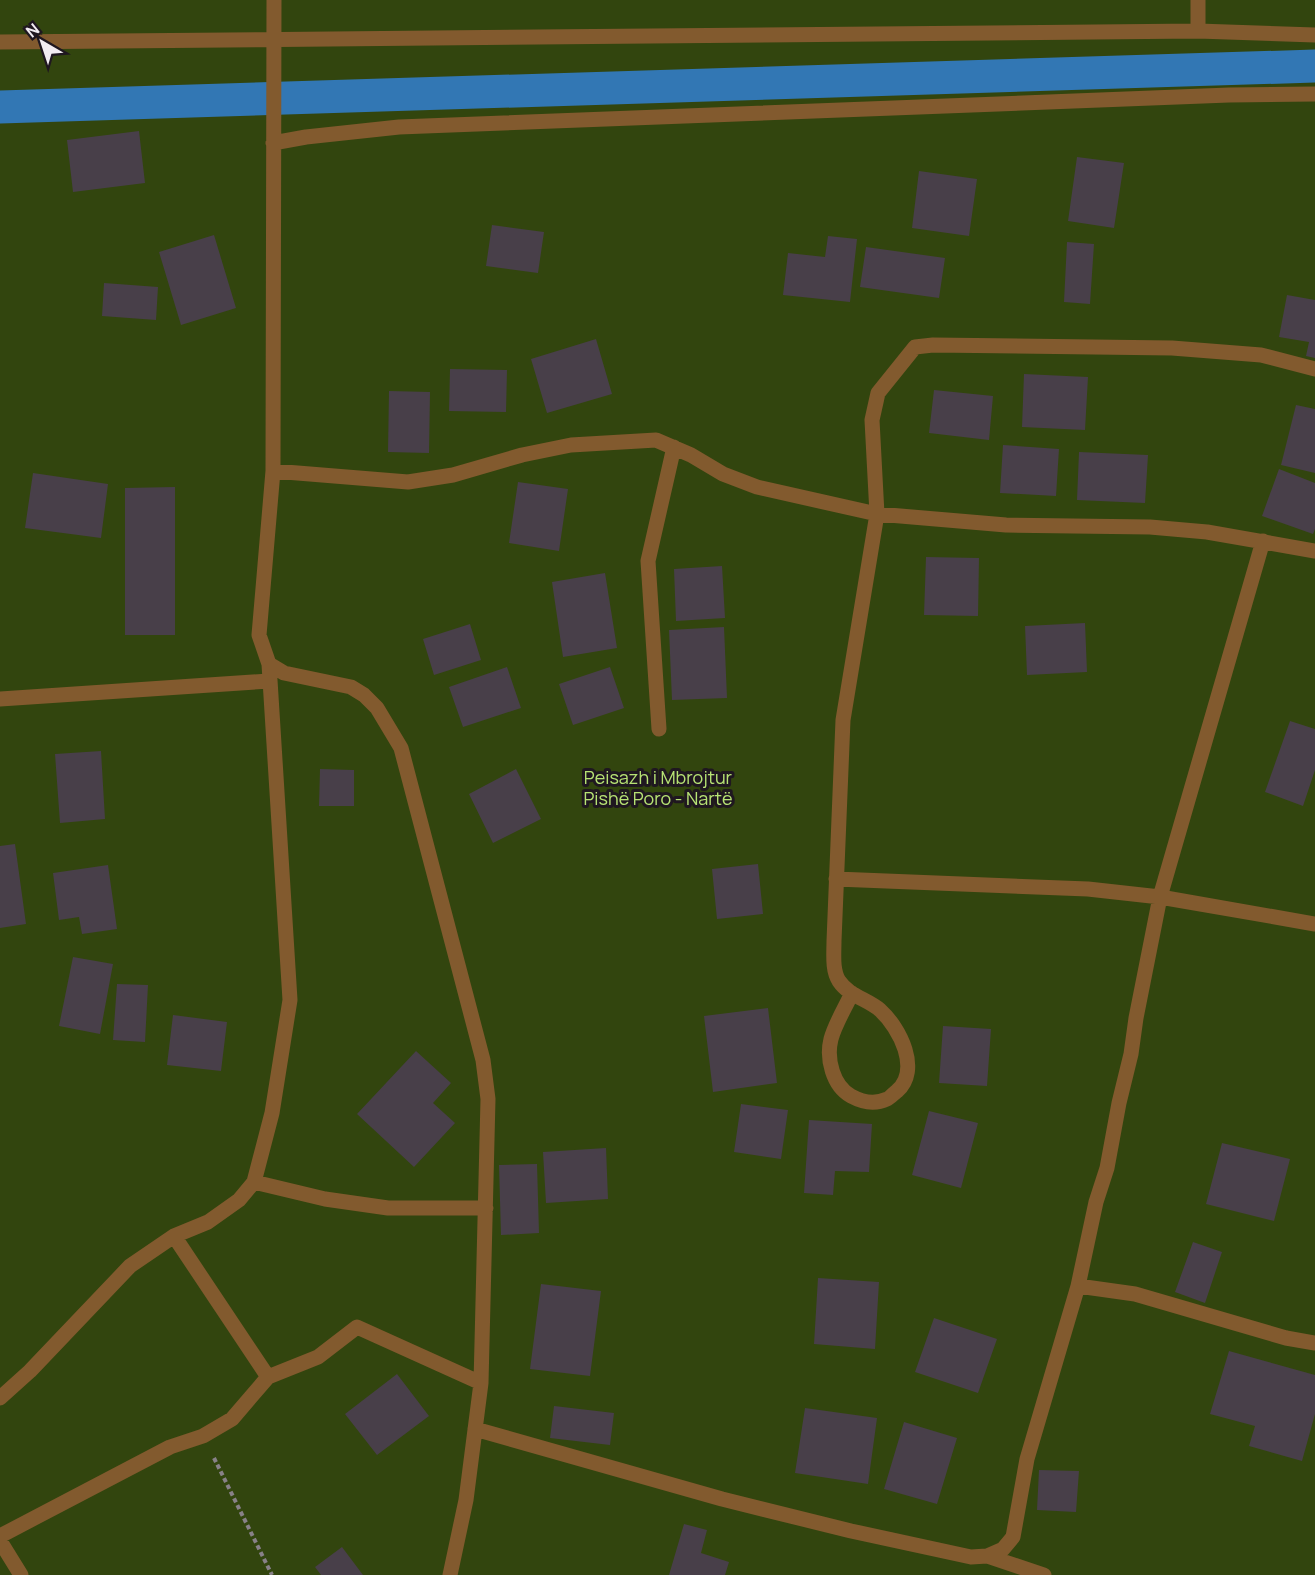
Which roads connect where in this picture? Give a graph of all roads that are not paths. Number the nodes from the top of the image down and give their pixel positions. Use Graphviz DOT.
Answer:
graph roads {
  1 [pos="274,0"];
  2 [pos="1198,0"];
  3 [pos="1198,31"];
  4 [pos="1315,34"];
  5 [pos="274,39"];
  6 [pos="0,42"];
  7 [pos="1315,94"];
  8 [pos="273,137"];
  9 [pos="1315,369"];
  10 [pos="674,447"];
  11 [pos="273,471"];
  12 [pos="877,514"];
  13 [pos="1263,541"];
  14 [pos="1315,551"];
  15 [pos="269,664"];
  16 [pos="269,681"];
  17 [pos="0,699"];
  18 [pos="659,729"];
  19 [pos="836,879"];
  20 [pos="1160,897"];
  21 [pos="1315,924"];
  22 [pos="852,993"];
  23 [pos="254,1182"];
  24 [pos="486,1208"];
  25 [pos="174,1236"];
  26 [pos="1077,1286"];
  27 [pos="1315,1343"];
  28 [pos="268,1377"];
  29 [pos="481,1383"];
  30 [pos="0,1398"];
  31 [pos="475,1429"];
  32 [pos="0,1539"];
  33 [pos="987,1556"];
  34 [pos="21,1575"];
  35 [pos="450,1575"];
  36 [pos="1044,1575"];
  1 -- 5 [label="street"];
  2 -- 3 [label="street"];
  3 -- 4 [label="street"];
  3 -- 5 [label="street"];
  5 -- 6 [label="street"];
  5 -- 8 [label="street"];
  7 -- 8 [label="street"];
  8 -- 11 [label="street"];
  9 -- 12 [label="street"];
  10 -- 11 [label="street"];
  10 -- 12 [label="street"];
  10 -- 18 [label="street"];
  11 -- 15 [label="street"];
  12 -- 13 [label="street"];
  12 -- 19 [label="street"];
  13 -- 14 [label="street"];
  13 -- 20 [label="street"];
  15 -- 16 [label="street"];
  15 -- 24 [label="street"];
  16 -- 17 [label="street"];
  16 -- 23 [label="street"];
  19 -- 20 [label="street"];
  19 -- 22 [label="street"];
  20 -- 21 [label="street"];
  20 -- 26 [label="street"];
  22 -- 22 [label="street"];
  23 -- 24 [label="street"];
  23 -- 25 [label="street"];
  24 -- 29 [label="street"];
  25 -- 28 [label="street"];
  25 -- 30 [label="street"];
  26 -- 27 [label="street"];
  26 -- 33 [label="street"];
  28 -- 29 [label="street"];
  28 -- 32 [label="street"];
  29 -- 31 [label="street"];
  31 -- 33 [label="street"];
  31 -- 35 [label="street"];
  32 -- 34 [label="street"];
  33 -- 36 [label="street"];
}
